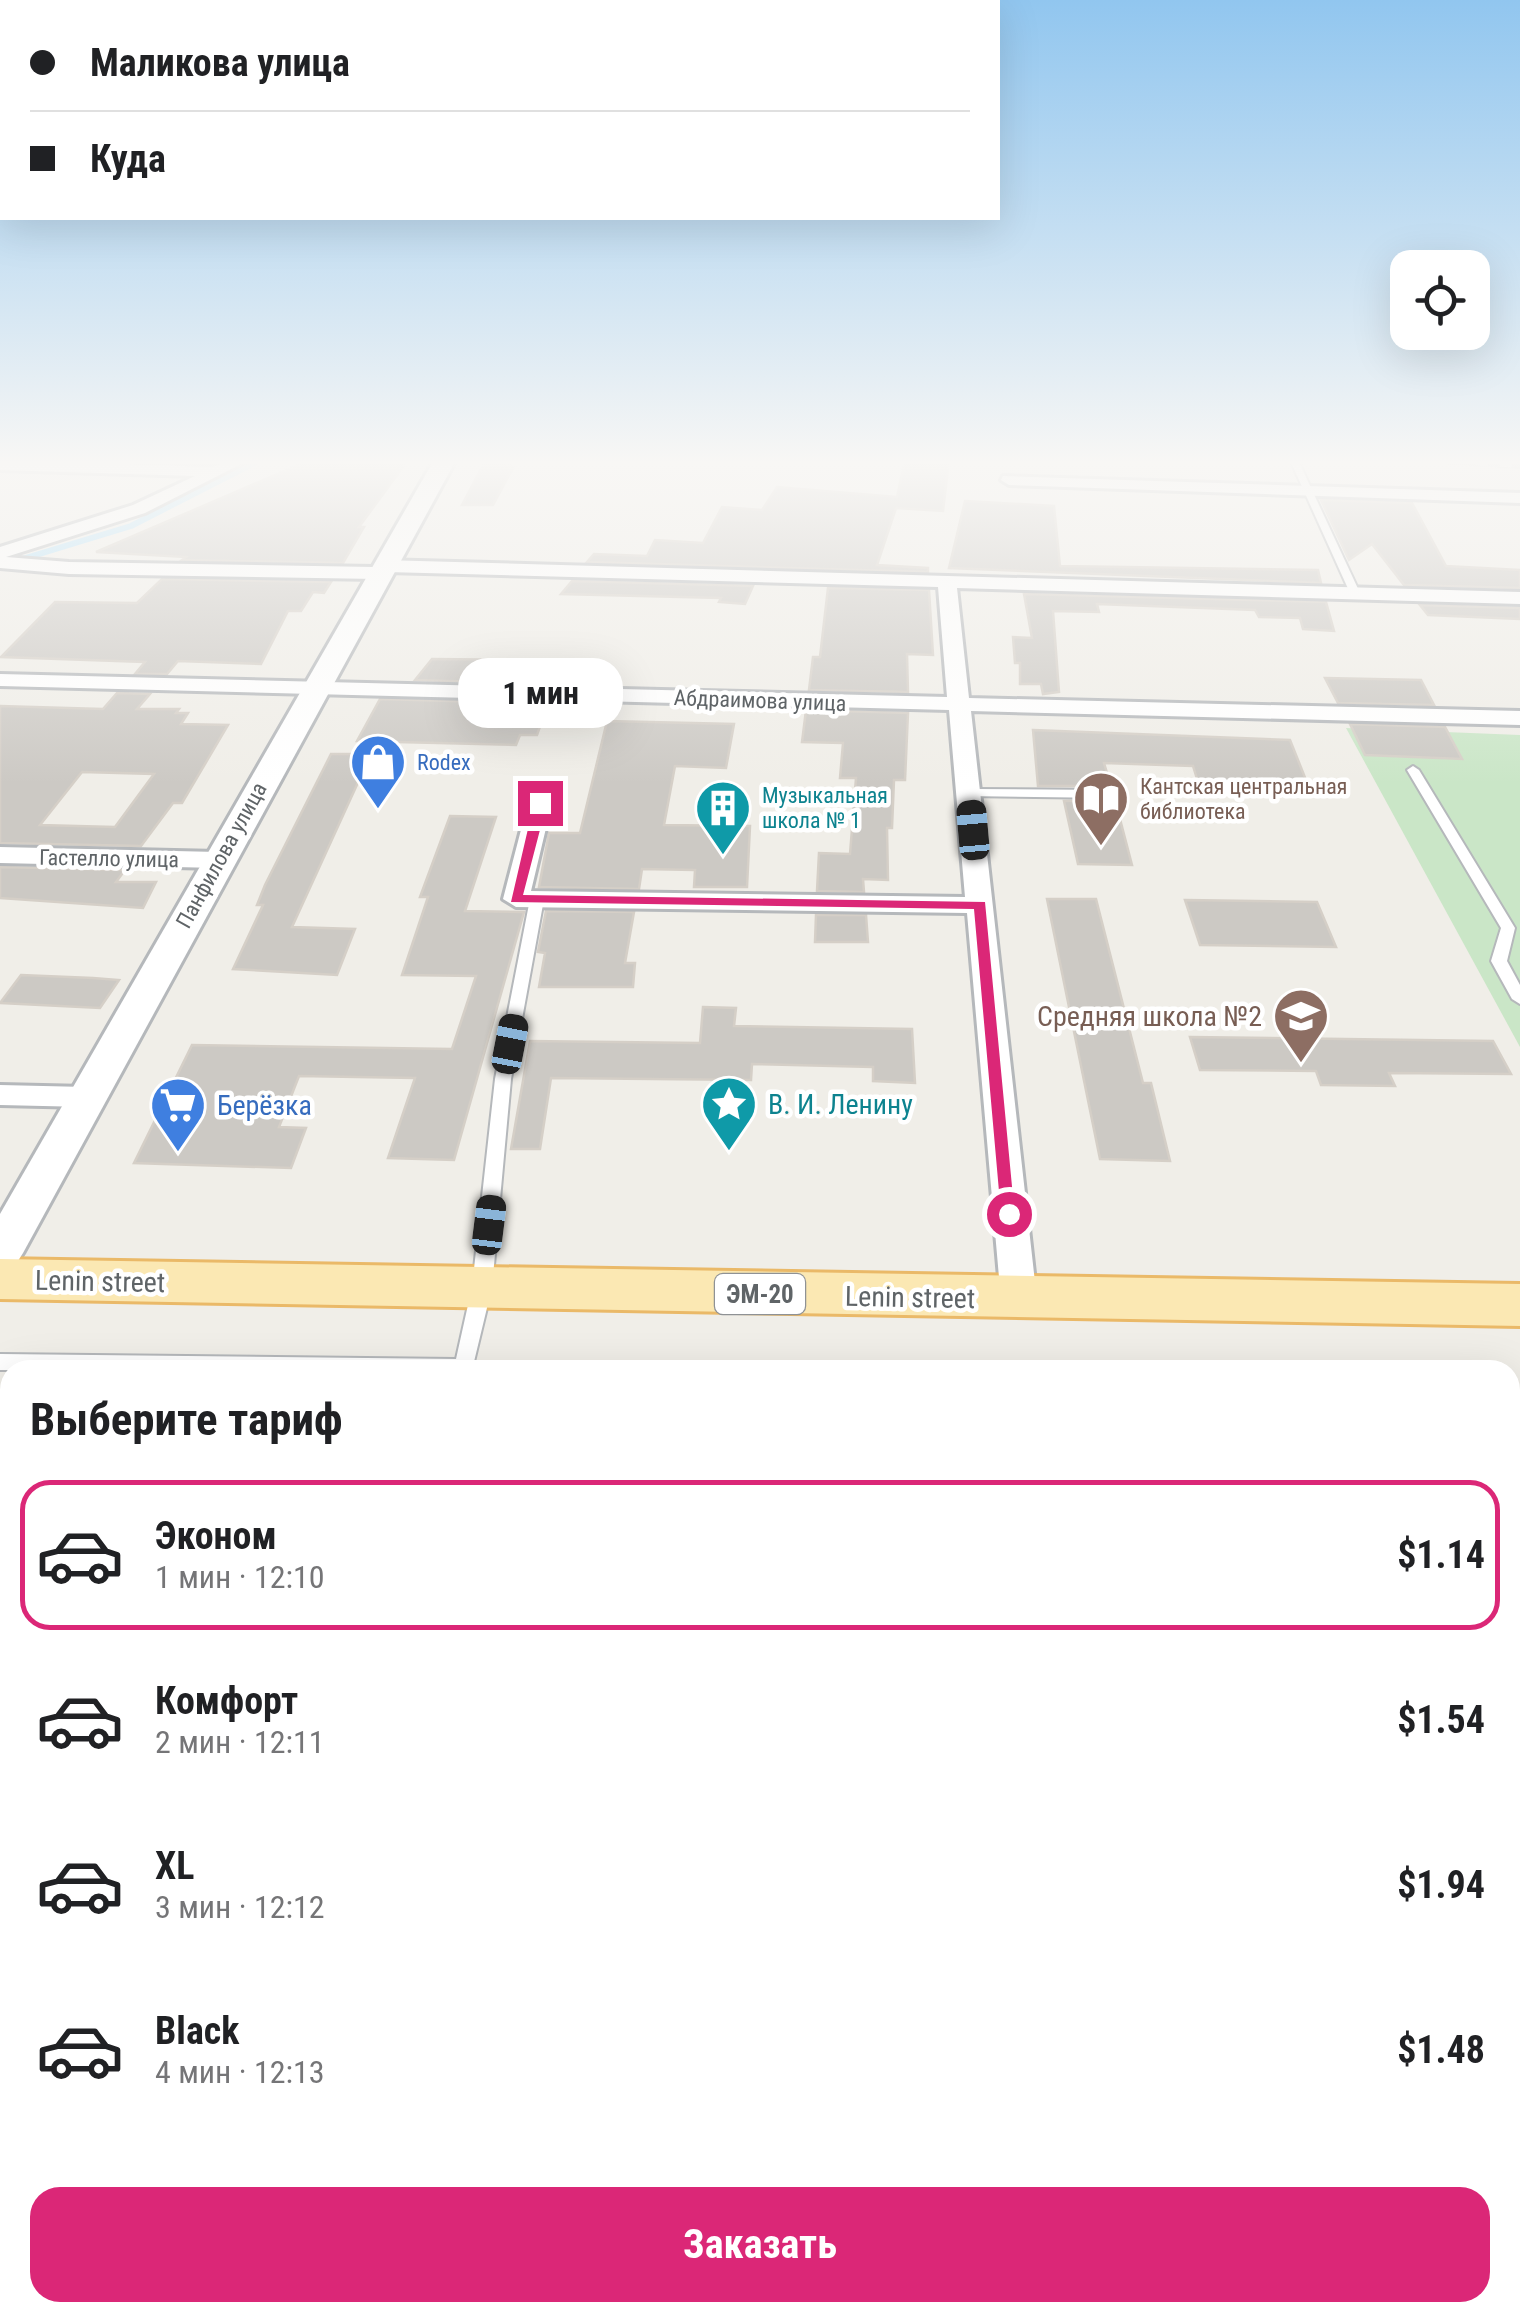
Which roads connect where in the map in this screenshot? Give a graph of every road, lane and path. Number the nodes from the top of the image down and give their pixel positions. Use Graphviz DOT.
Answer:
graph roads {
  1 [pos="279,568"];
  2 [pos="1344,568"];
  3 [pos="380,570"];
  4 [pos="947,584"];
  5 [pos="1355,593"];
  6 [pos="1520,598"];
  7 [pos="0,680"];
  8 [pos="314,688"];
  9 [pos="961,705"];
  10 [pos="1520,718"];
  11 [pos="1413,770"];
  12 [pos="970,793"];
  13 [pos="1110,794"];
  14 [pos="540,803"];
  15 [pos="0,855"];
  16 [pos="218,860"];
  17 [pos="537,900"];
  18 [pos="980,905"];
  19 [pos="1520,999"];
  20 [pos="0,1094"];
  21 [pos="86,1097"];
  22 [pos="0,1253"];
  23 [pos="0,1279"];
  24 [pos="482,1287"];
  25 [pos="1019,1300"];
  26 [pos="1520,1305"];
  27 [pos="466,1360"];
  1 -- 3 [label="street"];
  2 -- 5 [label="lane"];
  3 -- 4 [label="street"];
  3 -- 8 [label="street, Панфилова улица"];
  4 -- 5 [label="street"];
  4 -- 9 [label="street"];
  5 -- 6 [label="street"];
  7 -- 8 [label="street, Абдраимова улица"];
  8 -- 9 [label="street, Абдраимова улица"];
  8 -- 16 [label="street, Панфилова улица"];
  9 -- 10 [label="street, Абдраимова улица"];
  9 -- 12 [label="street"];
  11 -- 19 [label="lane"];
  12 -- 13 [label="lane"];
  12 -- 18 [label="street"];
  14 -- 17 [label="street"];
  15 -- 16 [label="street, Гастелло улица"];
  16 -- 21 [label="street, Панфилова улица"];
  17 -- 18 [label="street"];
  17 -- 24 [label="lane"];
  18 -- 25 [label="street"];
  20 -- 21 [label="street"];
  21 -- 22 [label="street, Панфилова улица"];
  23 -- 24 [label="main road, Lenin street / ЭМ-20"];
  24 -- 25 [label="main road, Lenin street / ЭМ-20"];
  24 -- 27 [label="lane"];
  25 -- 26 [label="main road, Lenin street / ЭМ-20"];
}
